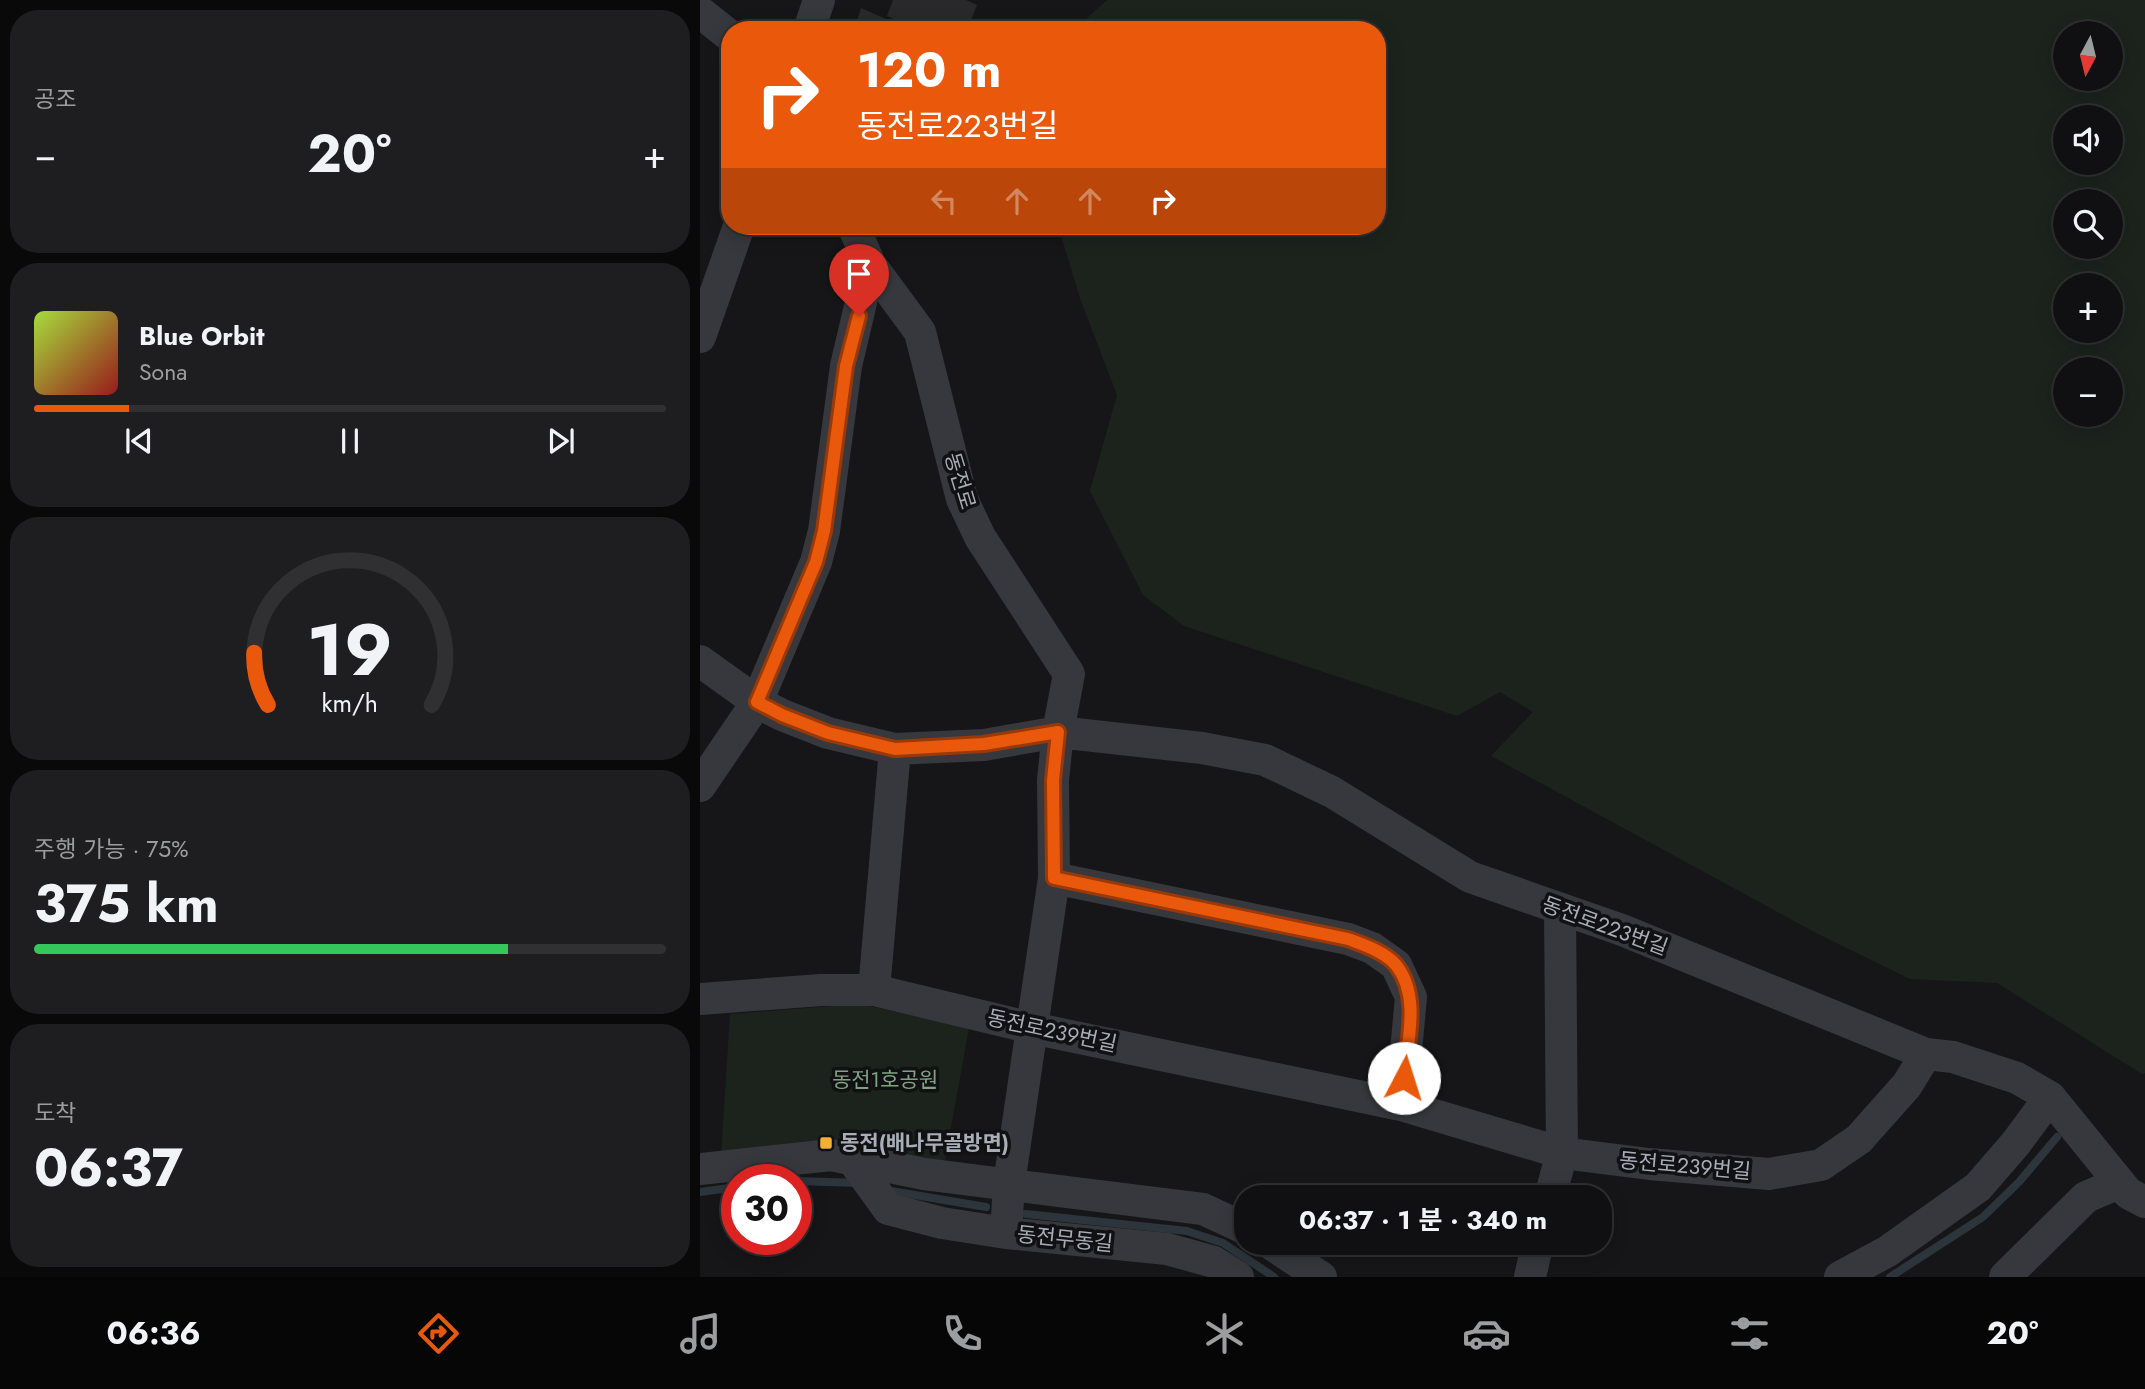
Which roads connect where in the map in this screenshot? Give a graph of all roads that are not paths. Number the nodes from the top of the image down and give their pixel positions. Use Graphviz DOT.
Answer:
graph roads {
  1 [pos="819,0"];
  2 [pos="700,12"];
  3 [pos="812,21"];
  4 [pos="721,29"];
  5 [pos="736,235"];
  6 [pos="857,235"];
  7 [pos="870,264"];
  8 [pos="700,337"];
  9 [pos="700,661"];
  10 [pos="757,702"];
  11 [pos="1058,732"];
  12 [pos="895,749"];
  13 [pos="700,786"];
  14 [pos="1054,878"];
  15 [pos="1560,909"];
  16 [pos="874,990"];
  17 [pos="700,999"];
  18 [pos="1032,1028"];
  19 [pos="1926,1054"];
  20 [pos="2050,1097"];
  21 [pos="1401,1105"];
  22 [pos="1562,1153"];
  23 [pos="842,1157"];
  24 [pos="700,1169"];
  25 [pos="2119,1183"];
  26 [pos="1009,1184"];
  27 [pos="1553,1185"];
  28 [pos="2145,1202"];
  29 [pos="1234,1223"];
  30 [pos="1006,1233"];
  31 [pos="1288,1255"];
  32 [pos="1535,1255"];
  33 [pos="1238,1277"];
  34 [pos="1321,1277"];
  35 [pos="1530,1277"];
  36 [pos="1840,1277"];
  37 [pos="2005,1277"];
  1 -- 3 [label="street"];
  2 -- 4 [label="street"];
  5 -- 8 [label="street"];
  6 -- 7 [label="street, 동전로"];
  7 -- 10 [label="street"];
  7 -- 11 [label="street, 동전로"];
  9 -- 10 [label="street, 동전로223번길"];
  10 -- 12 [label="street, 동전로223번길"];
  10 -- 13 [label="street"];
  11 -- 12 [label="street, 동전로223번길"];
  11 -- 14 [label="street"];
  11 -- 15 [label="street, 동전로223번길"];
  12 -- 16 [label="street"];
  14 -- 18 [label="street"];
  14 -- 21 [label="street"];
  15 -- 19 [label="street, 동전로223번길"];
  15 -- 22 [label="street"];
  16 -- 17 [label="street, 동전로239번길"];
  16 -- 18 [label="street, 동전로239번길"];
  18 -- 21 [label="street, 동전로239번길"];
  18 -- 26 [label="street"];
  19 -- 20 [label="street, 동전로223번길"];
  19 -- 22 [label="street, 동전로239번길"];
  20 -- 25 [label="street, 동전로223번길"];
  20 -- 36 [label="street"];
  21 -- 22 [label="street, 동전로239번길"];
  22 -- 27 [label="street"];
  23 -- 24 [label="street"];
  23 -- 26 [label="street"];
  23 -- 30 [label="street, 동전무동길"];
  25 -- 28 [label="street"];
  25 -- 37 [label="street"];
  26 -- 29 [label="street"];
  26 -- 30 [label="street"];
  30 -- 33 [label="street, 동전무동길"];
  31 -- 34 [label="street"];
  32 -- 35 [label="street"];
}
